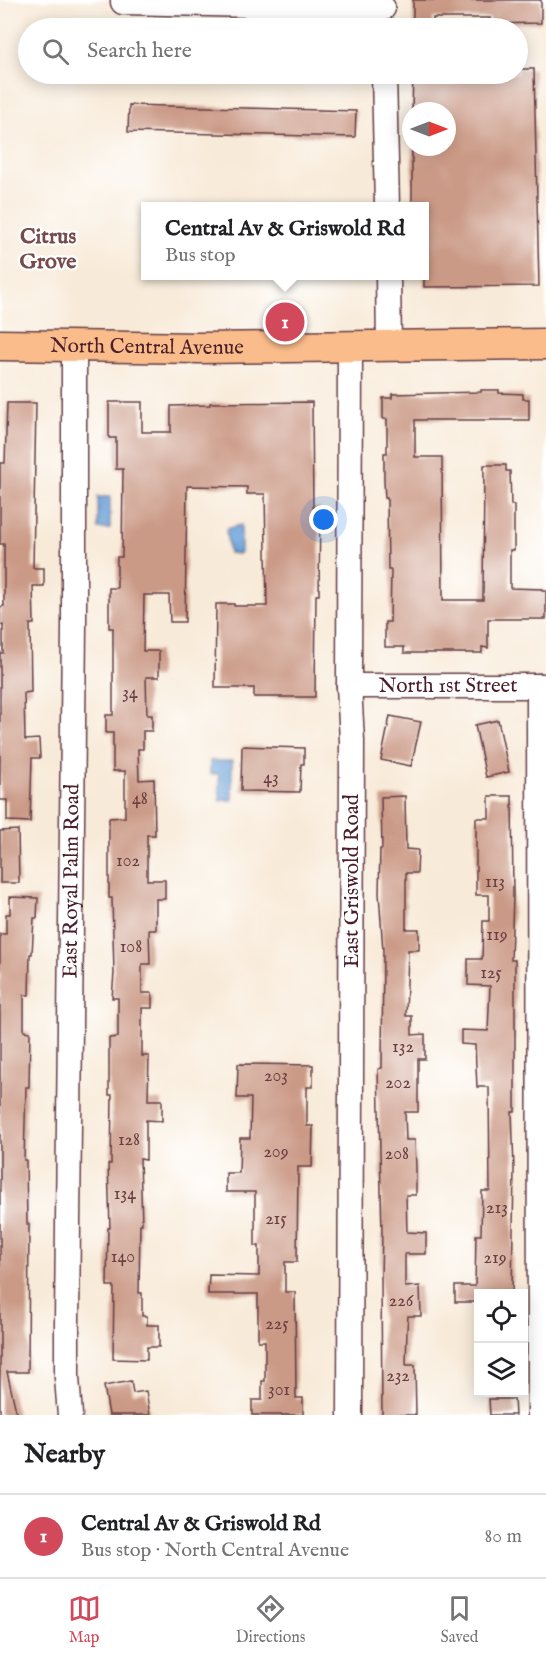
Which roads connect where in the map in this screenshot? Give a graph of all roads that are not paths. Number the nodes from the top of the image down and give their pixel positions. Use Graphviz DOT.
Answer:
graph roads {
  1 [pos="123,1"];
  2 [pos="383,12"];
  3 [pos="384,84"];
  4 [pos="387,202"];
  5 [pos="388,280"];
  6 [pos="546,344"];
  7 [pos="0,345"];
  8 [pos="74,346"];
  9 [pos="389,346"];
  10 [pos="350,347"];
  11 [pos="349,686"];
  12 [pos="543,686"];
  13 [pos="70,1415"];
  14 [pos="350,1415"];
  15 [pos="540,1415"];
  1 -- 2 [label="street"];
  3 -- 4 [label="street"];
  5 -- 9 [label="street"];
  6 -- 9 [label="main road, North Central Avenue"];
  7 -- 8 [label="main road, North Central Avenue"];
  8 -- 10 [label="main road, North Central Avenue"];
  8 -- 13 [label="street, East Royal Palm Road"];
  9 -- 10 [label="main road, North Central Avenue"];
  10 -- 11 [label="street, East Griswold Road"];
  11 -- 12 [label="street, North 1st Street"];
  11 -- 14 [label="street, East Griswold Road"];
  12 -- 15 [label="street"];
}
